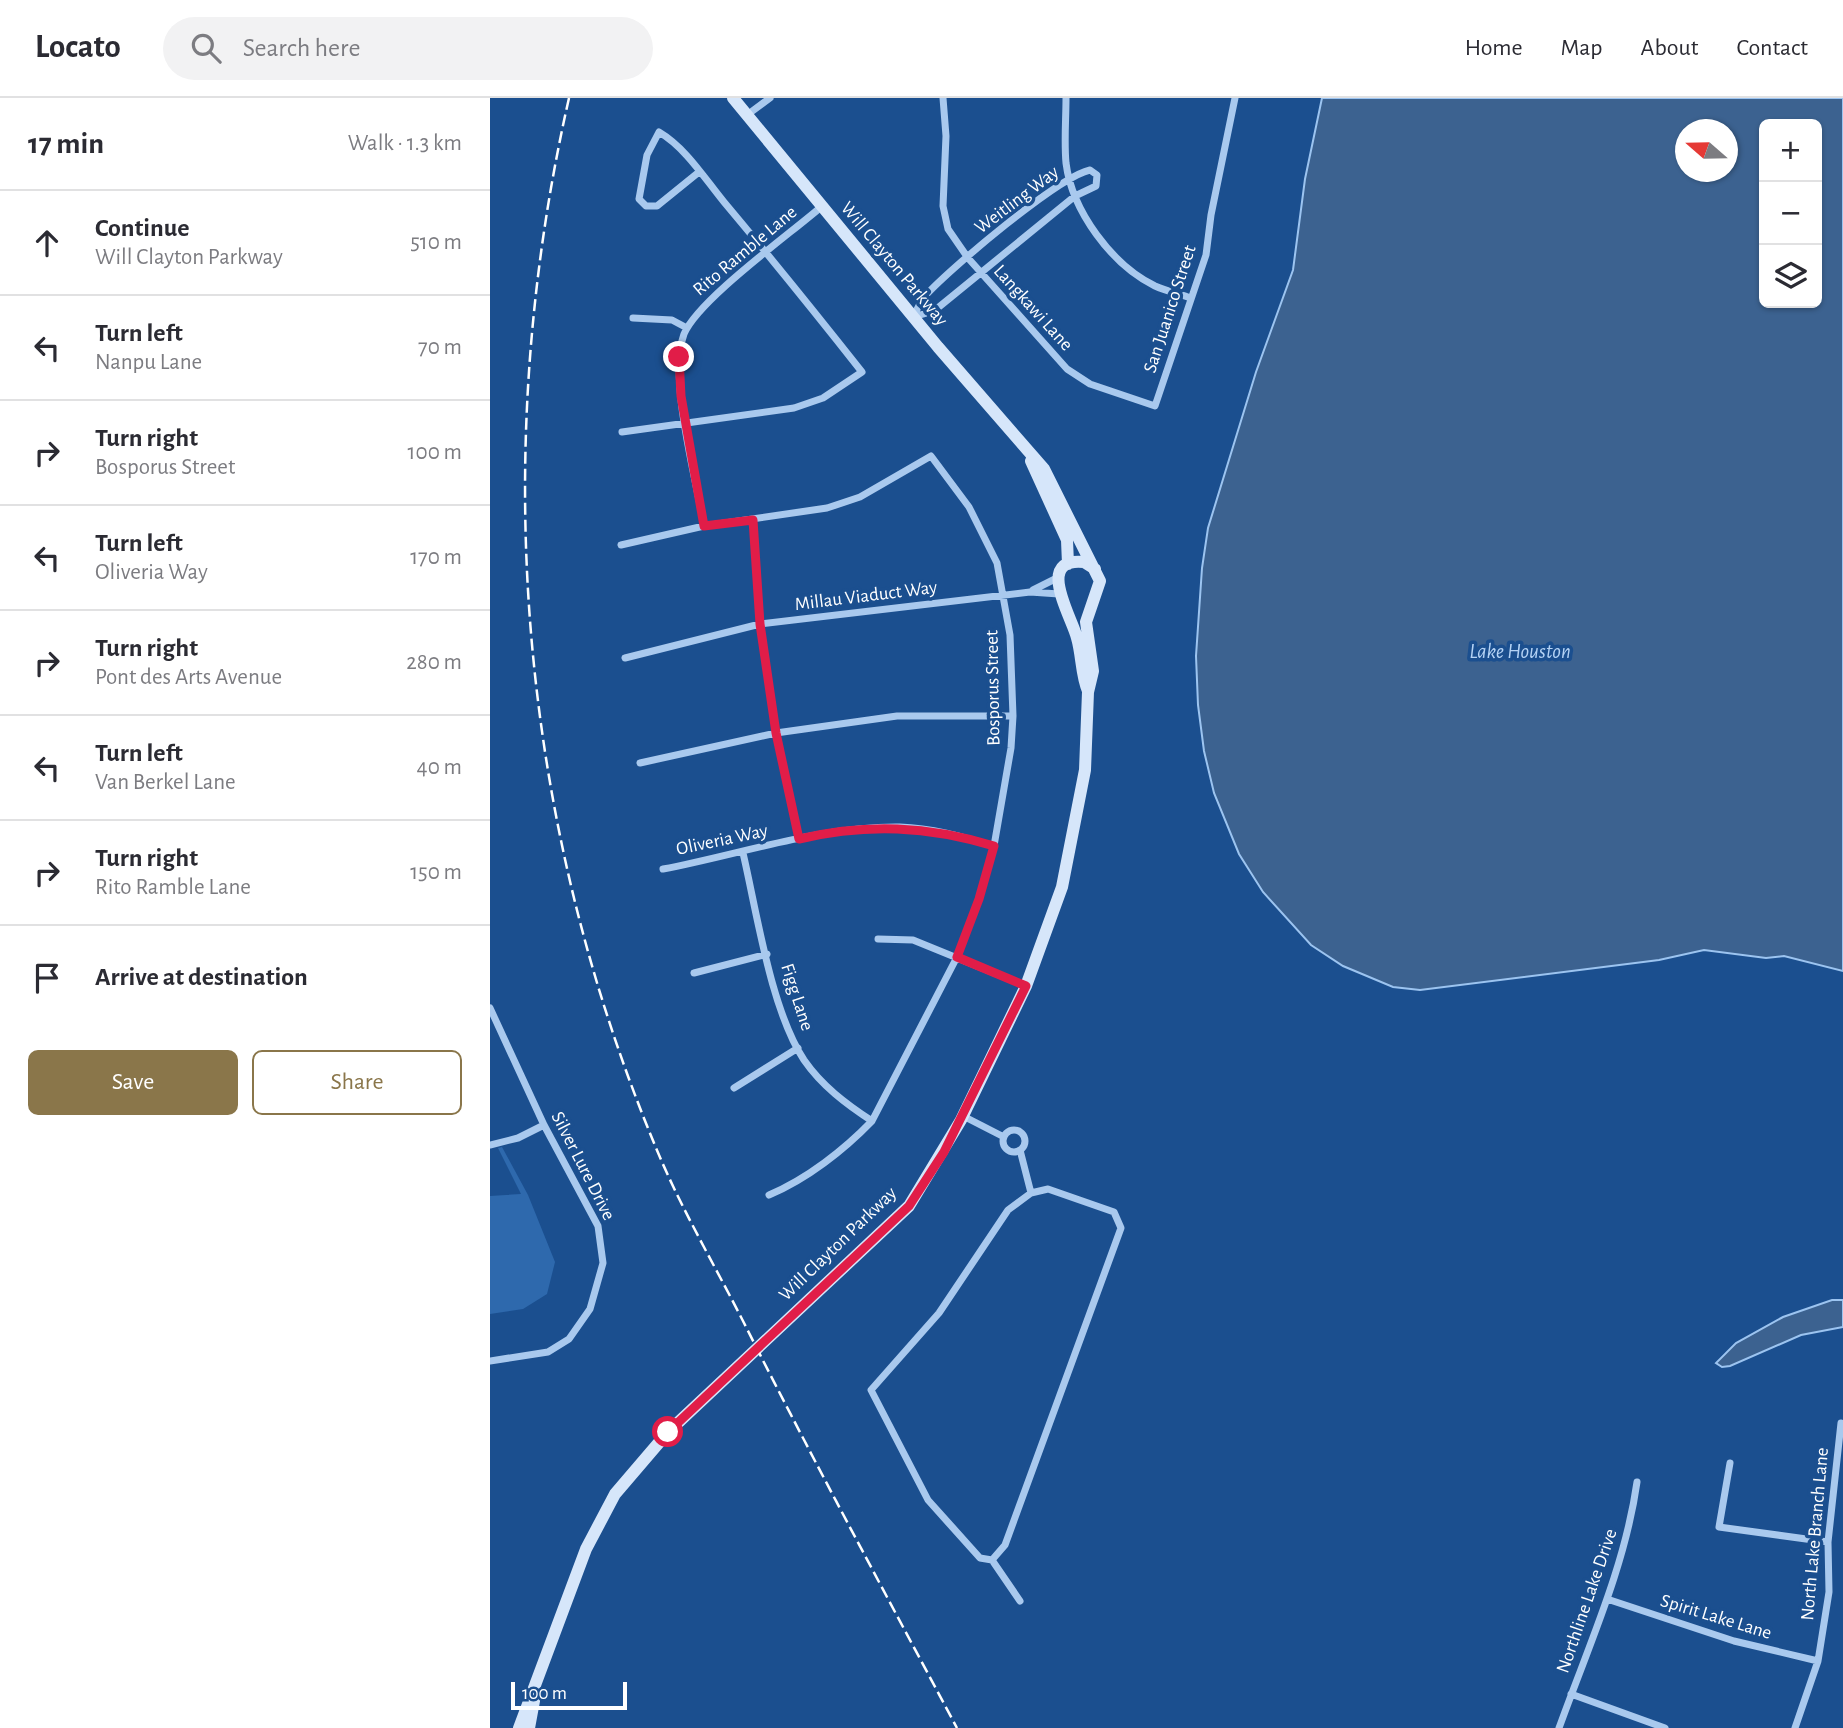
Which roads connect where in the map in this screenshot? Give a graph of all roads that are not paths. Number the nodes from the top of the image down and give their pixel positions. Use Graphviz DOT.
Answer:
graph roads {
  1 [pos="733,98"];
  2 [pos="770,98"];
  3 [pos="943,98"];
  4 [pos="1066,98"];
  5 [pos="1235,98"];
  6 [pos="747,115"];
  7 [pos="699,172"];
  8 [pos="1070,179"];
  9 [pos="1075,196"];
  10 [pos="821,207"];
  11 [pos="766,253"];
  12 [pos="968,258"];
  13 [pos="981,274"];
  14 [pos="1191,298"];
  15 [pos="633,317"];
  16 [pos="913,317"];
  17 [pos="688,328"];
  18 [pos="1155,406"];
  19 [pos="686,424"];
  20 [pos="622,432"];
  21 [pos="1028,454"];
  22 [pos="753,520"];
  23 [pos="704,526"];
  24 [pos="621,545"];
  25 [pos="1068,564"];
  26 [pos="1095,569"];
  27 [pos="1057,578"];
  28 [pos="1030,592"];
  29 [pos="1005,596"];
  30 [pos="1060,596"];
  31 [pos="1094,599"];
  32 [pos="760,624"];
  33 [pos="625,658"];
  34 [pos="1088,692"];
  35 [pos="1013,716"];
  36 [pos="776,733"];
  37 [pos="640,763"];
  38 [pos="799,839"];
  39 [pos="994,846"];
  40 [pos="743,853"];
  41 [pos="663,869"];
  42 [pos="878,939"];
  43 [pos="767,954"];
  44 [pos="957,957"];
  45 [pos="694,973"];
  46 [pos="1026,986"];
  47 [pos="490,1008"];
  48 [pos="797,1048"];
  49 [pos="734,1088"];
  50 [pos="963,1116"];
  51 [pos="872,1121"];
  52 [pos="544,1125"];
  53 [pos="1004,1137"];
  54 [pos="490,1145"];
  55 [pos="1020,1150"];
  56 [pos="1031,1193"];
  57 [pos="769,1195"];
  58 [pos="490,1361"];
  59 [pos="1840,1423"];
  60 [pos="1730,1464"];
  61 [pos="1637,1482"];
  62 [pos="1828,1542"];
  63 [pos="992,1560"];
  64 [pos="1607,1599"];
  65 [pos="1020,1601"];
  66 [pos="1818,1661"];
  67 [pos="535,1690"];
  68 [pos="1571,1694"];
  69 [pos="520,1728"];
  70 [pos="529,1728"];
  71 [pos="1559,1728"];
  72 [pos="1665,1728"];
  73 [pos="1795,1728"];
  1 -- 6 [label="street, Will Clayton Parkway"];
  2 -- 6 [label="street"];
  3 -- 12 [label="street, Langkawi Lane"];
  4 -- 8 [label="street"];
  5 -- 14 [label="street, San Juanico Street"];
  6 -- 10 [label="street, Will Clayton Parkway"];
  7 -- 7 [label="street"];
  7 -- 11 [label="street"];
  8 -- 9 [label="street"];
  8 -- 9 [label="street, Weitling Way"];
  8 -- 12 [label="street, Weitling Way"];
  9 -- 13 [label="street, Weitling Way"];
  9 -- 14 [label="street"];
  10 -- 11 [label="street, Rito Ramble Lane"];
  10 -- 16 [label="street, Will Clayton Parkway"];
  11 -- 17 [label="street, Rito Ramble Lane"];
  11 -- 19 [label="street"];
  12 -- 13 [label="street, Langkawi Lane"];
  12 -- 16 [label="street, Weitling Way"];
  13 -- 16 [label="street, Weitling Way"];
  13 -- 18 [label="street, Langkawi Lane"];
  14 -- 18 [label="street, San Juanico Street"];
  15 -- 17 [label="street"];
  16 -- 21 [label="street, Will Clayton Parkway"];
  17 -- 19 [label="street, Rito Ramble Lane"];
  19 -- 20 [label="street"];
  19 -- 23 [label="street, Rito Ramble Lane"];
  21 -- 25 [label="street, Will Clayton Parkway"];
  21 -- 26 [label="street, Will Clayton Parkway"];
  22 -- 23 [label="street"];
  22 -- 29 [label="street, Bosporus Street"];
  22 -- 32 [label="street"];
  23 -- 24 [label="street"];
  25 -- 26 [label="street"];
  25 -- 27 [label="street"];
  26 -- 31 [label="street"];
  27 -- 28 [label="street, Millau Viaduct Way"];
  27 -- 30 [label="street"];
  28 -- 29 [label="street, Millau Viaduct Way"];
  28 -- 30 [label="street, Millau Viaduct Way"];
  29 -- 32 [label="street, Millau Viaduct Way"];
  29 -- 35 [label="street, Bosporus Street"];
  30 -- 31 [label="street"];
  30 -- 34 [label="street, Will Clayton Parkway"];
  31 -- 34 [label="street, Will Clayton Parkway"];
  32 -- 33 [label="street, Millau Viaduct Way"];
  32 -- 36 [label="street"];
  34 -- 46 [label="street, Will Clayton Parkway"];
  35 -- 36 [label="street"];
  35 -- 39 [label="street, Bosporus Street"];
  36 -- 37 [label="street"];
  36 -- 38 [label="street"];
  38 -- 39 [label="street, Oliveria Way"];
  38 -- 40 [label="street, Oliveria Way"];
  39 -- 44 [label="street, Bosporus Street"];
  40 -- 41 [label="street, Oliveria Way"];
  40 -- 43 [label="street, Figg Lane"];
  42 -- 44 [label="street"];
  43 -- 45 [label="street"];
  43 -- 48 [label="street, Figg Lane"];
  44 -- 46 [label="street"];
  44 -- 51 [label="street, Bosporus Street"];
  46 -- 50 [label="street, Will Clayton Parkway"];
  47 -- 52 [label="street, Silver Lure Drive"];
  48 -- 49 [label="street"];
  48 -- 51 [label="street, Figg Lane"];
  50 -- 53 [label="street"];
  50 -- 67 [label="street, Will Clayton Parkway"];
  51 -- 57 [label="street, Bosporus Street"];
  52 -- 54 [label="street"];
  52 -- 58 [label="street, Silver Lure Drive"];
  53 -- 55 [label="street"];
  53 -- 55 [label="street"];
  55 -- 56 [label="street"];
  56 -- 63 [label="street"];
  56 -- 63 [label="street"];
  59 -- 62 [label="street, North Lake Branch Lane"];
  60 -- 62 [label="street"];
  61 -- 64 [label="street, Northline Lake Drive"];
  62 -- 66 [label="street, North Lake Branch Lane"];
  63 -- 65 [label="street"];
  64 -- 66 [label="street, Spirit Lake Lane"];
  64 -- 68 [label="street, Northline Lake Drive"];
  66 -- 73 [label="street, North Lake Branch Lane"];
  67 -- 69 [label="street, Will Clayton Parkway"];
  67 -- 70 [label="street, Will Clayton Parkway"];
  68 -- 71 [label="street, Northline Lake Drive"];
  68 -- 72 [label="street"];
}
